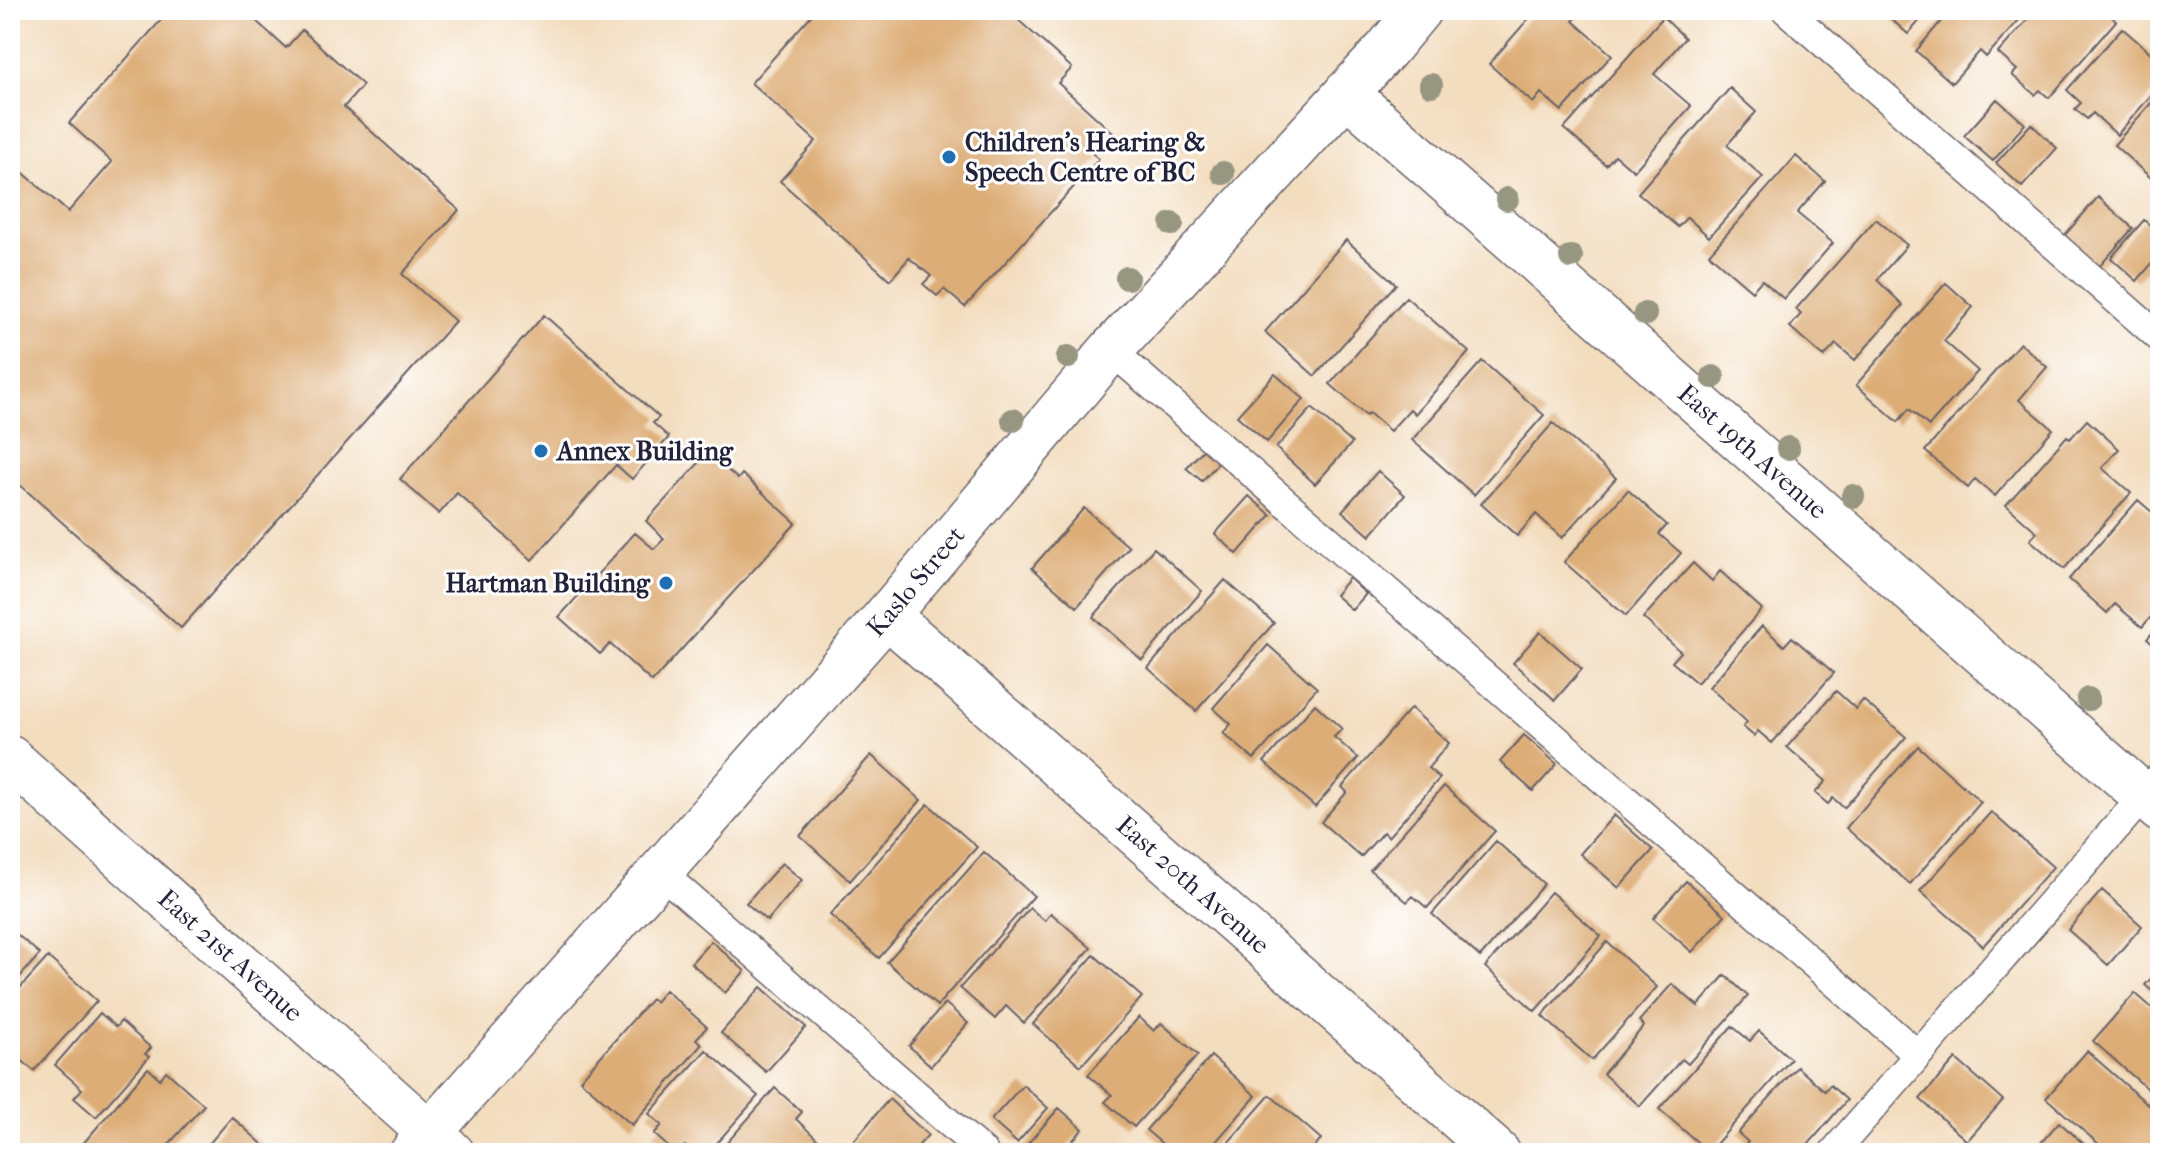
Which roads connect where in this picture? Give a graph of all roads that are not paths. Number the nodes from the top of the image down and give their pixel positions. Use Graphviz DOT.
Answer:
graph roads {
  1 [pos="1419,10"];
  2 [pos="1786,10"];
  3 [pos="1346,93"];
  4 [pos="2160,338"];
  5 [pos="1111,350"];
  6 [pos="887,615"];
  7 [pos="10,758"];
  8 [pos="2155,795"];
  9 [pos="661,873"];
  10 [pos="1918,1055"];
  11 [pos="431,1146"];
  12 [pos="984,1153"];
  13 [pos="1498,1153"];
  14 [pos="1833,1153"];
  1 -- 3 [label="street, Kaslo Street"];
  2 -- 4 [label="lane"];
  3 -- 5 [label="street, Kaslo Street"];
  3 -- 8 [label="street, East 19th Avenue"];
  5 -- 6 [label="street, Kaslo Street"];
  5 -- 10 [label="lane"];
  6 -- 9 [label="street, Kaslo Street"];
  6 -- 13 [label="street, East 20th Avenue"];
  7 -- 11 [label="street, East 21st Avenue"];
  8 -- 10 [label="lane"];
  9 -- 11 [label="street, Kaslo Street"];
  9 -- 12 [label="lane"];
  10 -- 14 [label="lane"];
}
